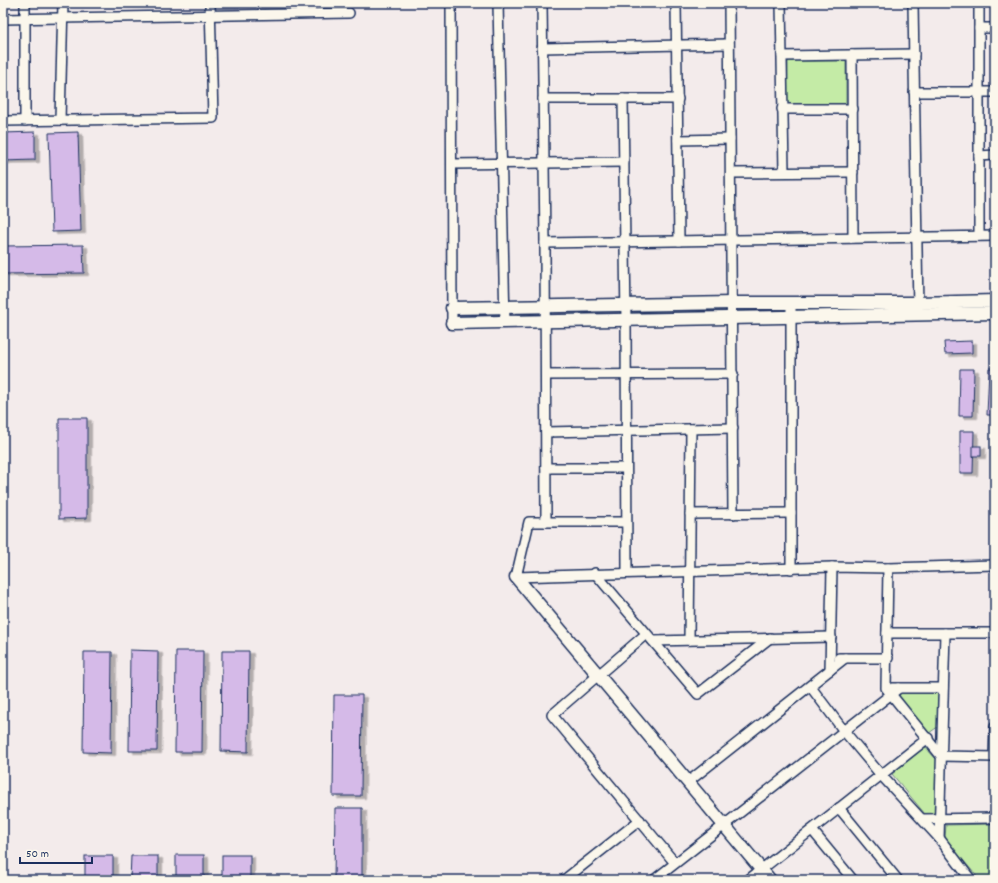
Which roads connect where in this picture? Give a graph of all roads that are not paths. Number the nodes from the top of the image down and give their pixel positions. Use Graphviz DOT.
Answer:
graph roads {
  1 [pos="25,3"];
  2 [pos="63,3"];
  3 [pos="210,3"];
  4 [pos="451,3"];
  5 [pos="498,3"];
  6 [pos="542,3"];
  7 [pos="676,3"];
  8 [pos="729,3"];
  9 [pos="780,3"];
  10 [pos="913,3"];
  11 [pos="979,3"];
  12 [pos="349,13"];
  13 [pos="210,16"];
  14 [pos="25,18"];
  15 [pos="62,18"];
  16 [pos="3,19"];
  17 [pos="979,28"];
  18 [pos="995,28"];
  19 [pos="729,44"];
  20 [pos="677,46"];
  21 [pos="542,48"];
  22 [pos="914,54"];
  23 [pos="852,55"];
  24 [pos="782,56"];
  25 [pos="914,92"];
  26 [pos="979,92"];
  27 [pos="995,92"];
  28 [pos="543,99"];
  29 [pos="623,99"];
  30 [pos="678,99"];
  31 [pos="782,109"];
  32 [pos="853,109"];
  33 [pos="60,120"];
  34 [pos="3,121"];
  35 [pos="25,121"];
  36 [pos="730,139"];
  37 [pos="678,140"];
  38 [pos="995,155"];
  39 [pos="979,156"];
  40 [pos="624,162"];
  41 [pos="502,163"];
  42 [pos="544,163"];
  43 [pos="452,164"];
  44 [pos="784,172"];
  45 [pos="853,172"];
  46 [pos="731,173"];
  47 [pos="979,236"];
  48 [pos="995,236"];
  49 [pos="917,237"];
  50 [pos="853,238"];
  51 [pos="732,240"];
  52 [pos="680,241"];
  53 [pos="625,242"];
  54 [pos="545,243"];
  55 [pos="995,301"];
  56 [pos="732,302"];
  57 [pos="791,303"];
  58 [pos="546,305"];
  59 [pos="626,305"];
  60 [pos="504,307"];
  61 [pos="452,308"];
  62 [pos="918,309"];
  63 [pos="995,314"];
  64 [pos="790,318"];
  65 [pos="733,319"];
  66 [pos="626,321"];
  67 [pos="546,322"];
  68 [pos="452,323"];
  69 [pos="505,323"];
  70 [pos="626,374"];
  71 [pos="733,374"];
  72 [pos="546,375"];
  73 [pos="733,428"];
  74 [pos="691,429"];
  75 [pos="626,431"];
  76 [pos="546,432"];
  77 [pos="546,468"];
  78 [pos="626,468"];
  79 [pos="791,513"];
  80 [pos="690,514"];
  81 [pos="733,514"];
  82 [pos="546,522"];
  83 [pos="626,522"];
  84 [pos="995,565"];
  85 [pos="832,567"];
  86 [pos="888,568"];
  87 [pos="792,569"];
  88 [pos="690,572"];
  89 [pos="595,573"];
  90 [pos="627,573"];
  91 [pos="516,577"];
  92 [pos="887,633"];
  93 [pos="945,633"];
  94 [pos="995,633"];
  95 [pos="646,634"];
  96 [pos="831,637"];
  97 [pos="770,638"];
  98 [pos="689,640"];
  99 [pos="653,641"];
  100 [pos="830,658"];
  101 [pos="845,658"];
  102 [pos="888,658"];
  103 [pos="830,670"];
  104 [pos="599,676"];
  105 [pos="810,686"];
  106 [pos="943,688"];
  107 [pos="889,691"];
  108 [pos="995,727"];
  109 [pos="844,731"];
  110 [pos="928,738"];
  111 [pos="941,756"];
  112 [pos="994,757"];
  113 [pos="881,775"];
  114 [pos="688,782"];
  115 [pos="839,808"];
  116 [pos="995,818"];
  117 [pos="923,819"];
  118 [pos="939,819"];
  119 [pos="640,820"];
  120 [pos="724,825"];
  121 [pos="812,830"];
  122 [pos="939,838"];
  123 [pos="675,863"];
  124 [pos="761,870"];
  125 [pos="564,880"];
  126 [pos="654,880"];
  127 [pos="748,880"];
  128 [pos="770,880"];
  129 [pos="853,880"];
  130 [pos="898,880"];
  131 [pos="971,880"];
  1 -- 14 [label="street"];
  2 -- 15 [label="street"];
  3 -- 13 [label="street"];
  4 -- 43 [label="street"];
  5 -- 41 [label="street"];
  6 -- 21 [label="street"];
  7 -- 20 [label="street"];
  8 -- 19 [label="street"];
  9 -- 24 [label="street"];
  10 -- 22 [label="street"];
  11 -- 17 [label="street"];
  12 -- 13 [label="street"];
  13 -- 15 [label="street"];
  13 -- 33 [label="street"];
  14 -- 15 [label="street"];
  14 -- 16 [label="street"];
  14 -- 35 [label="street"];
  15 -- 33 [label="street"];
  17 -- 18 [label="street"];
  17 -- 26 [label="street"];
  19 -- 20 [label="street"];
  19 -- 36 [label="street"];
  20 -- 21 [label="street"];
  20 -- 30 [label="street"];
  21 -- 28 [label="street"];
  22 -- 23 [label="street"];
  22 -- 25 [label="street"];
  23 -- 24 [label="street"];
  23 -- 32 [label="street"];
  24 -- 31 [label="street"];
  25 -- 26 [label="street"];
  25 -- 49 [label="street"];
  26 -- 27 [label="street"];
  26 -- 39 [label="street"];
  28 -- 29 [label="street"];
  28 -- 42 [label="street"];
  29 -- 30 [label="street"];
  29 -- 40 [label="street"];
  30 -- 37 [label="street"];
  31 -- 32 [label="street"];
  31 -- 44 [label="street"];
  32 -- 45 [label="street"];
  33 -- 35 [label="street"];
  34 -- 35 [label="street"];
  36 -- 37 [label="street"];
  36 -- 46 [label="street"];
  37 -- 52 [label="street"];
  38 -- 39 [label="street"];
  39 -- 47 [label="street"];
  40 -- 42 [label="street"];
  40 -- 53 [label="street"];
  41 -- 42 [label="street"];
  41 -- 43 [label="street"];
  41 -- 60 [label="street"];
  42 -- 54 [label="street"];
  43 -- 61 [label="street"];
  44 -- 45 [label="street"];
  44 -- 46 [label="street"];
  45 -- 50 [label="street"];
  46 -- 51 [label="street"];
  47 -- 48 [label="street"];
  47 -- 49 [label="street"];
  49 -- 50 [label="street"];
  49 -- 62 [label="street"];
  50 -- 51 [label="street"];
  51 -- 52 [label="street"];
  51 -- 56 [label="street"];
  52 -- 53 [label="street"];
  53 -- 54 [label="street"];
  53 -- 59 [label="street"];
  54 -- 58 [label="street"];
  55 -- 62 [label="street"];
  56 -- 57 [label="street"];
  56 -- 59 [label="street"];
  56 -- 65 [label="street"];
  57 -- 62 [label="street"];
  57 -- 64 [label="street"];
  58 -- 59 [label="street"];
  58 -- 60 [label="street"];
  58 -- 67 [label="street"];
  59 -- 66 [label="street"];
  60 -- 61 [label="street"];
  60 -- 69 [label="street"];
  61 -- 68 [label="street"];
  62 -- 63 [label="street"];
  62 -- 64 [label="street"];
  64 -- 65 [label="street"];
  64 -- 79 [label="street"];
  65 -- 66 [label="street"];
  65 -- 71 [label="street"];
  66 -- 67 [label="street"];
  66 -- 70 [label="street"];
  67 -- 69 [label="street"];
  67 -- 72 [label="street"];
  68 -- 69 [label="street"];
  70 -- 71 [label="street"];
  70 -- 72 [label="street"];
  70 -- 75 [label="street"];
  71 -- 73 [label="street"];
  72 -- 76 [label="street"];
  73 -- 74 [label="street"];
  73 -- 81 [label="street"];
  74 -- 75 [label="street"];
  74 -- 80 [label="street"];
  75 -- 76 [label="street"];
  75 -- 78 [label="street"];
  76 -- 77 [label="street"];
  77 -- 78 [label="street"];
  77 -- 82 [label="street"];
  78 -- 83 [label="street"];
  79 -- 81 [label="street"];
  79 -- 87 [label="street"];
  80 -- 81 [label="street"];
  80 -- 88 [label="street"];
  82 -- 83 [label="street"];
  82 -- 91 [label="street"];
  83 -- 90 [label="street"];
  84 -- 86 [label="street"];
  85 -- 86 [label="street"];
  85 -- 87 [label="street"];
  85 -- 96 [label="street"];
  86 -- 92 [label="street"];
  87 -- 88 [label="street"];
  88 -- 90 [label="street"];
  88 -- 98 [label="street"];
  89 -- 90 [label="street"];
  89 -- 91 [label="street"];
  89 -- 95 [label="street"];
  91 -- 104 [label="street"];
  92 -- 93 [label="street"];
  92 -- 102 [label="street"];
  93 -- 94 [label="street"];
  93 -- 106 [label="street"];
  95 -- 99 [label="street"];
  95 -- 104 [label="street"];
  96 -- 97 [label="street"];
  96 -- 100 [label="street"];
  97 -- 98 [label="street"];
  97 -- 99 [label="street"];
  98 -- 99 [label="street"];
  100 -- 101 [label="street"];
  100 -- 103 [label="street"];
  101 -- 102 [label="street"];
  101 -- 103 [label="street"];
  102 -- 107 [label="street"];
  103 -- 105 [label="street"];
  104 -- 114 [label="street"];
  104 -- 119 [label="street"];
  105 -- 109 [label="street"];
  105 -- 114 [label="street"];
  106 -- 107 [label="street"];
  106 -- 111 [label="street"];
  107 -- 109 [label="street"];
  107 -- 110 [label="street"];
  108 -- 112 [label="street"];
  109 -- 113 [label="street"];
  109 -- 120 [label="street"];
  110 -- 111 [label="street"];
  110 -- 113 [label="street"];
  111 -- 112 [label="street"];
  111 -- 118 [label="street"];
  113 -- 115 [label="street"];
  113 -- 117 [label="street"];
  114 -- 120 [label="street"];
  115 -- 121 [label="street"];
  115 -- 130 [label="street"];
  116 -- 118 [label="street"];
  117 -- 118 [label="street"];
  117 -- 122 [label="street"];
  118 -- 122 [label="street"];
  119 -- 123 [label="street"];
  119 -- 125 [label="street"];
  120 -- 123 [label="street"];
  120 -- 124 [label="street"];
  121 -- 124 [label="street"];
  121 -- 129 [label="street"];
  122 -- 131 [label="street"];
  123 -- 126 [label="street"];
  124 -- 127 [label="street"];
  124 -- 128 [label="street"];
}
